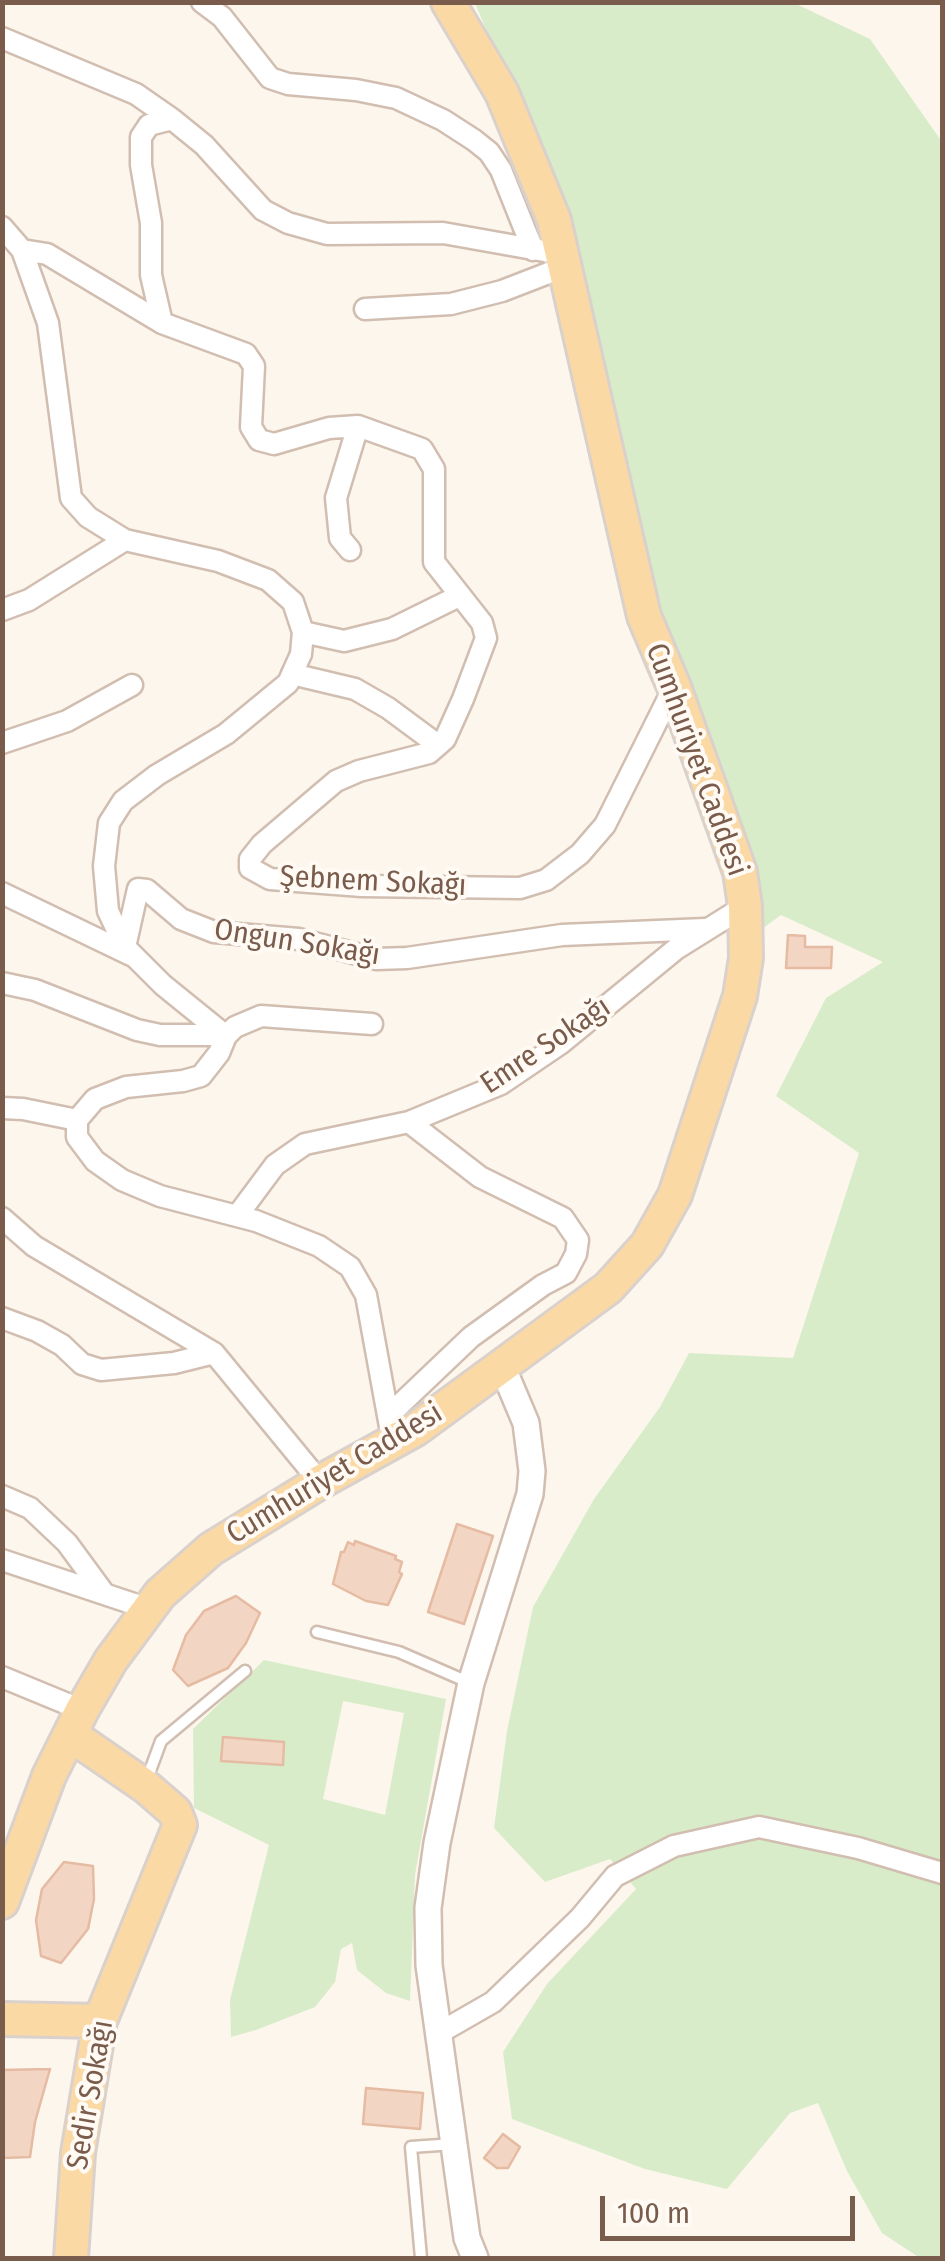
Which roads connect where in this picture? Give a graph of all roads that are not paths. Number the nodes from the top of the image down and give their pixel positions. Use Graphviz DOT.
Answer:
graph roads {
  1 [pos="202,2"];
  2 [pos="448,2"];
  3 [pos="219,10"];
  4 [pos="2,38"];
  5 [pos="172,120"];
  6 [pos="10,242"];
  7 [pos="553,257"];
  8 [pos="365,310"];
  9 [pos="162,322"];
  10 [pos="358,426"];
  11 [pos="125,540"];
  12 [pos="350,550"];
  13 [pos="458,596"];
  14 [pos="2,610"];
  15 [pos="303,632"];
  16 [pos="292,674"];
  17 [pos="132,685"];
  18 [pos="674,687"];
  19 [pos="2,742"];
  20 [pos="438,745"];
  21 [pos="2,893"];
  22 [pos="745,906"];
  23 [pos="705,929"];
  24 [pos="131,952"];
  25 [pos="2,983"];
  26 [pos="372,1024"];
  27 [pos="226,1036"];
  28 [pos="2,1108"];
  29 [pos="77,1120"];
  30 [pos="409,1122"];
  31 [pos="238,1216"];
  32 [pos="2,1218"];
  33 [pos="2,1318"];
  34 [pos="214,1353"];
  35 [pos="502,1366"];
  36 [pos="390,1429"];
  37 [pos="320,1482"];
  38 [pos="2,1496"];
  39 [pos="2,1560"];
  40 [pos="103,1592"];
  41 [pos="149,1610"];
  42 [pos="318,1632"];
  43 [pos="245,1671"];
  44 [pos="2,1677"];
  45 [pos="471,1683"];
  46 [pos="77,1722"];
  47 [pos="145,1786"];
  48 [pos="942,1873"];
  49 [pos="2,1902"];
  50 [pos="2,2018"];
  51 [pos="100,2021"];
  52 [pos="439,2033"];
  53 [pos="455,2144"];
  54 [pos="471,2255"];
  55 [pos="71,2258"];
  56 [pos="421,2258"];
  1 -- 3 [label="street"];
  2 -- 7 [label="main road, Cumhuriyet Caddesi"];
  3 -- 7 [label="street"];
  4 -- 5 [label="street"];
  5 -- 7 [label="street"];
  5 -- 9 [label="street"];
  6 -- 9 [label="street"];
  6 -- 11 [label="street"];
  7 -- 8 [label="street"];
  7 -- 18 [label="main road, Cumhuriyet Caddesi"];
  9 -- 10 [label="street"];
  10 -- 12 [label="street"];
  10 -- 13 [label="street"];
  11 -- 14 [label="street"];
  11 -- 15 [label="street"];
  13 -- 15 [label="street"];
  13 -- 20 [label="street"];
  15 -- 16 [label="street"];
  16 -- 20 [label="street"];
  16 -- 24 [label="street"];
  17 -- 19 [label="street"];
  18 -- 20 [label="street, Şebnem Sokağı"];
  18 -- 22 [label="main road, Cumhuriyet Caddesi"];
  21 -- 24 [label="street"];
  22 -- 23 [label="street, Emre Sokağı"];
  22 -- 35 [label="main road, Cumhuriyet Caddesi"];
  23 -- 24 [label="street, Ongun Sokağı"];
  23 -- 30 [label="street, Emre Sokağı"];
  24 -- 27 [label="street"];
  25 -- 27 [label="street"];
  26 -- 27 [label="street"];
  27 -- 29 [label="street"];
  28 -- 29 [label="street"];
  29 -- 31 [label="street"];
  30 -- 31 [label="street, Emre Sokağı"];
  30 -- 36 [label="street"];
  31 -- 36 [label="street"];
  32 -- 34 [label="street"];
  33 -- 34 [label="street"];
  34 -- 37 [label="street"];
  35 -- 36 [label="main road, Cumhuriyet Caddesi"];
  35 -- 45 [label="street"];
  36 -- 37 [label="main road, Cumhuriyet Caddesi"];
  37 -- 41 [label="main road, Cumhuriyet Caddesi"];
  38 -- 40 [label="street"];
  39 -- 40 [label="street"];
  40 -- 41 [label="street"];
  41 -- 46 [label="main road, Cumhuriyet Caddesi"];
  42 -- 45 [label="lane"];
  43 -- 47 [label="lane"];
  44 -- 46 [label="street"];
  45 -- 52 [label="street"];
  46 -- 47 [label="main road"];
  46 -- 49 [label="main road, Cumhuriyet Caddesi"];
  47 -- 51 [label="main road, Sedir Sokağı"];
  48 -- 52 [label="street"];
  50 -- 51 [label="main road"];
  51 -- 55 [label="main road, Sedir Sokağı"];
  52 -- 53 [label="street"];
  53 -- 54 [label="street"];
  53 -- 56 [label="lane"];
}
